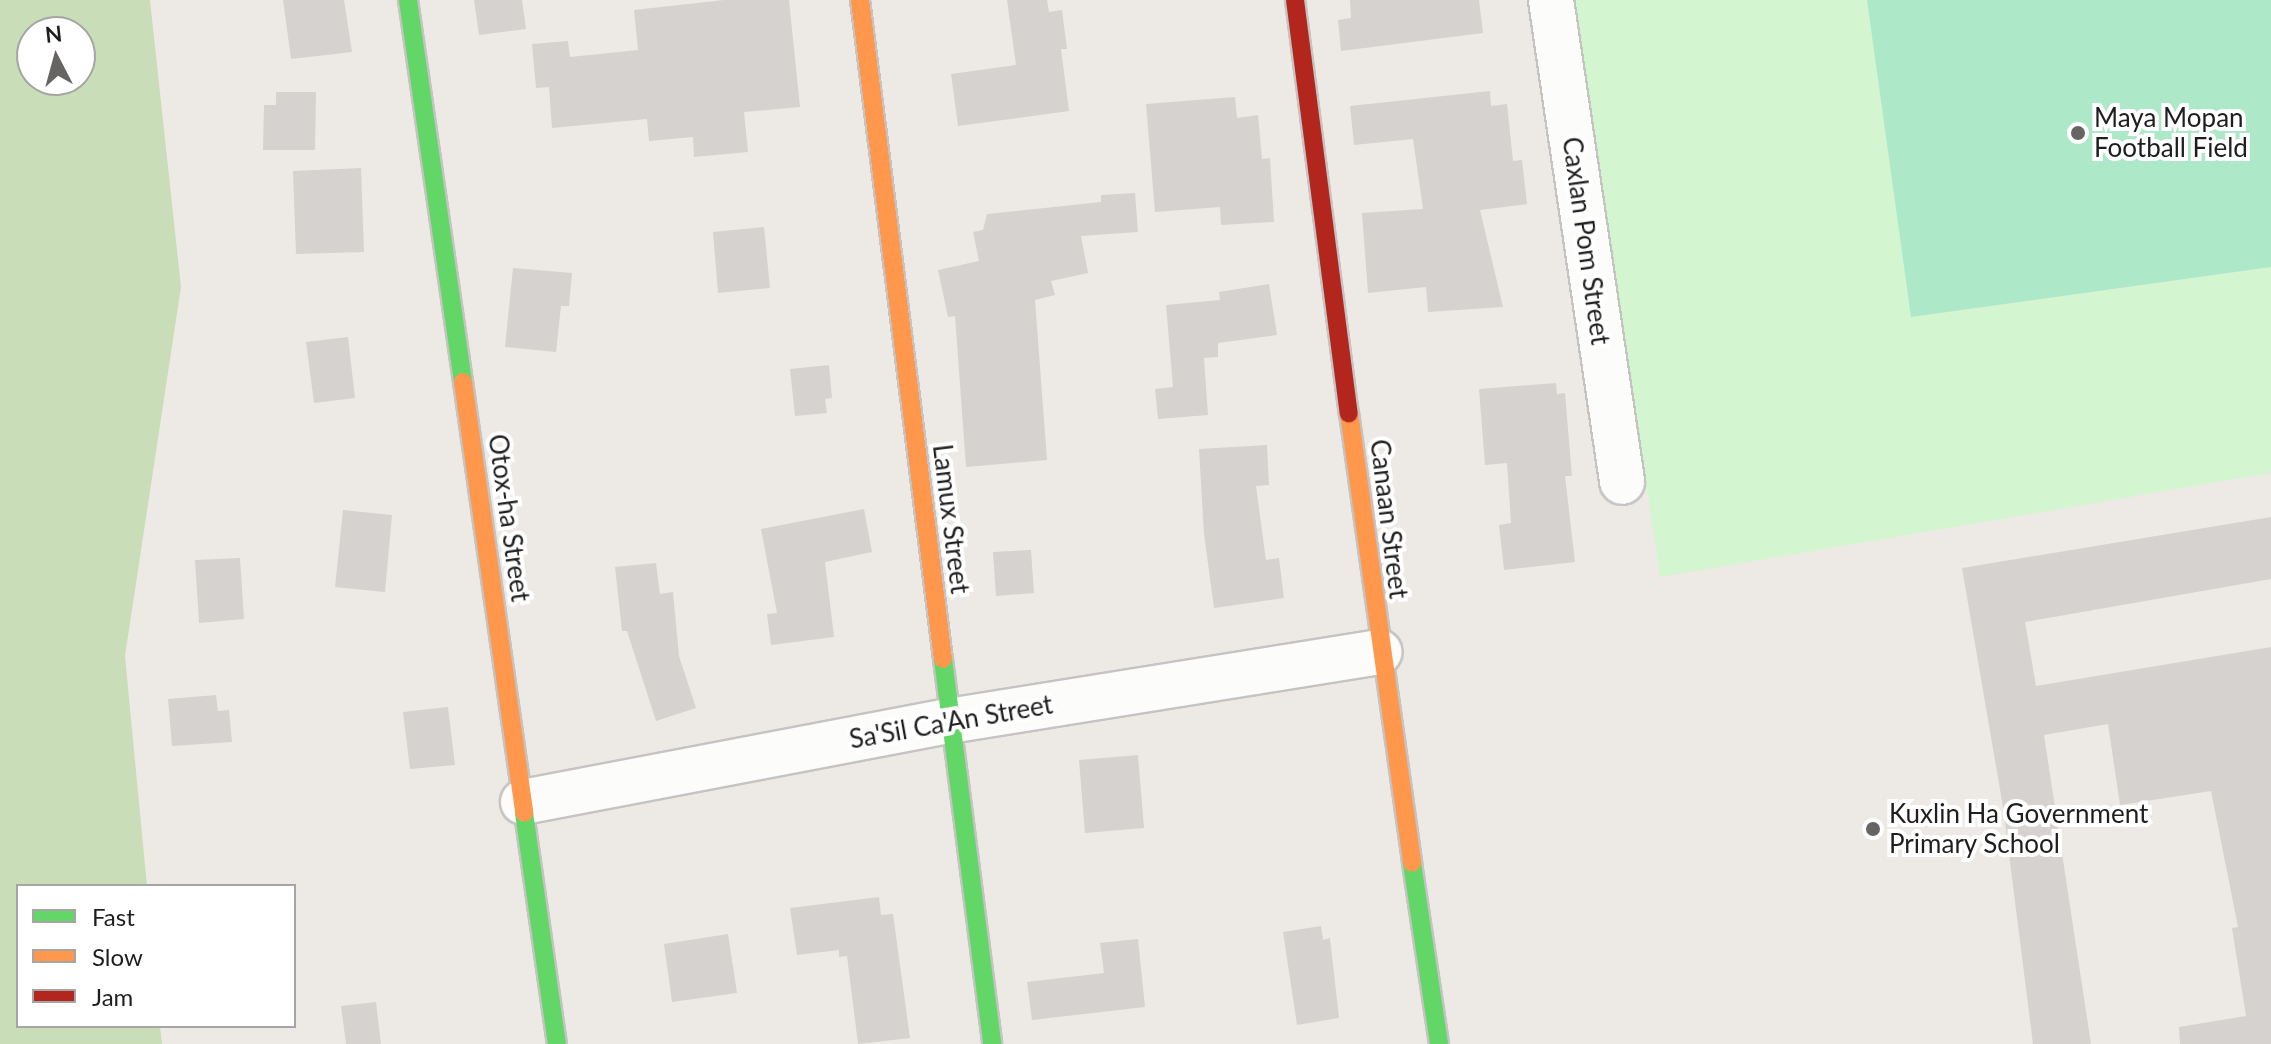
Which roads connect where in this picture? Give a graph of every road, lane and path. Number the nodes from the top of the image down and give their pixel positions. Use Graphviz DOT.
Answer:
graph roads {
  1 [pos="408,0"];
  2 [pos="860,0"];
  3 [pos="1295,0"];
  4 [pos="1551,0"];
  5 [pos="1622,482"];
  6 [pos="1380,652"];
  7 [pos="949,721"];
  8 [pos="523,802"];
  9 [pos="557,1044"];
  10 [pos="992,1044"];
  11 [pos="1439,1044"];
  1 -- 8 [label="street, Otox-ha Street"];
  2 -- 7 [label="street, Lamux Street"];
  3 -- 6 [label="street, Canaan Street"];
  4 -- 5 [label="street, Caxlan Pom Street"];
  6 -- 7 [label="street, Sa'Sil Ca'An Street"];
  6 -- 11 [label="street, Canaan Street"];
  7 -- 8 [label="street, Sa'Sil Ca'An Street"];
  7 -- 10 [label="street, Lamux Street"];
  8 -- 9 [label="street, Otox-ha Street"];
}
